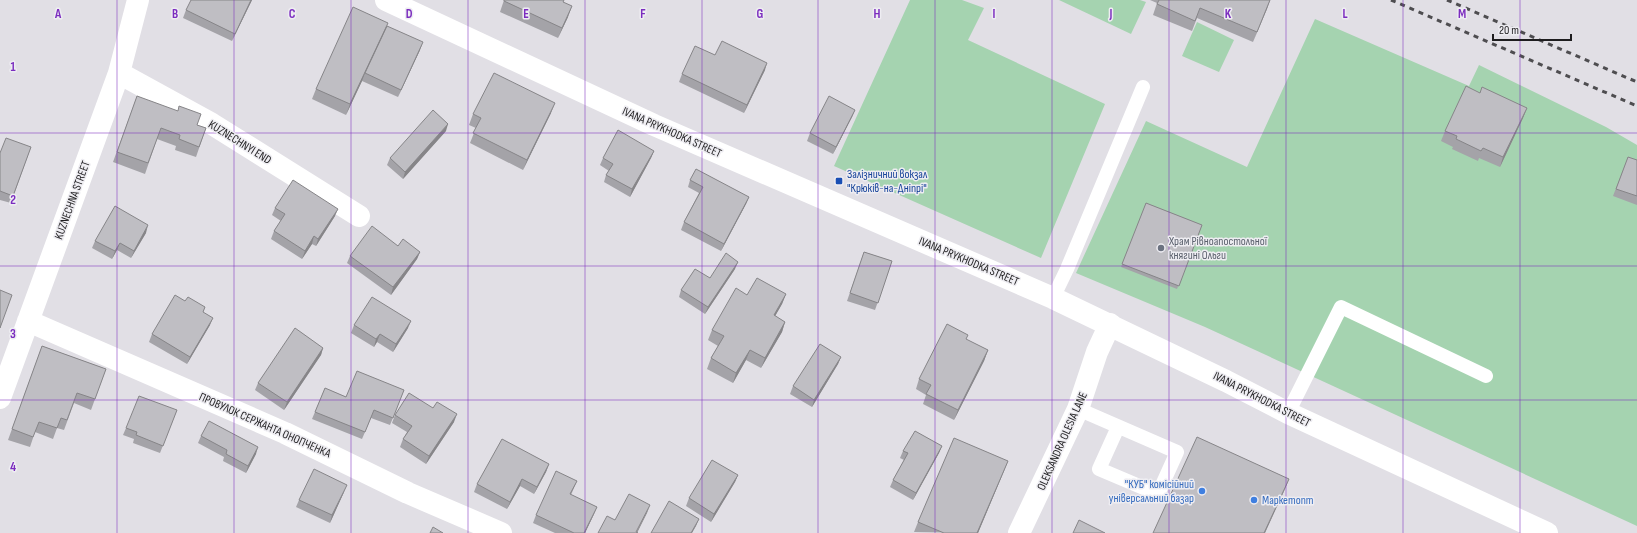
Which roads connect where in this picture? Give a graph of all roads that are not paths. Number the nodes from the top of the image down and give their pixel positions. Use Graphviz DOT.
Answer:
graph roads {
  1 [pos="138,0"];
  2 [pos="386,0"];
  3 [pos="119,73"];
  4 [pos="1143,87"];
  5 [pos="359,216"];
  6 [pos="1053,298"];
  7 [pos="28,321"];
  8 [pos="1110,324"];
  9 [pos="1486,376"];
  10 [pos="0,398"];
  11 [pos="1078,409"];
  12 [pos="1288,413"];
  13 [pos="1118,427"];
  14 [pos="501,533"];
  15 [pos="1019,533"];
  16 [pos="1547,533"];
  1 -- 3 [label="street, KUZNECHNA STREET"];
  2 -- 6 [label="street, IVANA PRYKHODKA STREET"];
  3 -- 5 [label="street, KUZNECHNYI END"];
  3 -- 7 [label="street, KUZNECHNA STREET"];
  4 -- 6 [label="lane"];
  6 -- 8 [label="street, IVANA PRYKHODKA STREET"];
  7 -- 10 [label="street, KUZNECHNA STREET"];
  7 -- 14 [label="street, ПРОВУЛОК СЕРЖАНТА ОНОПЧЕНКА"];
  8 -- 11 [label="street, OLEKSANDRA OLESIA LANE"];
  8 -- 12 [label="street, IVANA PRYKHODKA STREET"];
  9 -- 12 [label="lane"];
  11 -- 13 [label="lane"];
  11 -- 15 [label="street, OLEKSANDRA OLESIA LANE"];
  12 -- 16 [label="street, IVANA PRYKHODKA STREET"];
  13 -- 13 [label="lane"];
}
